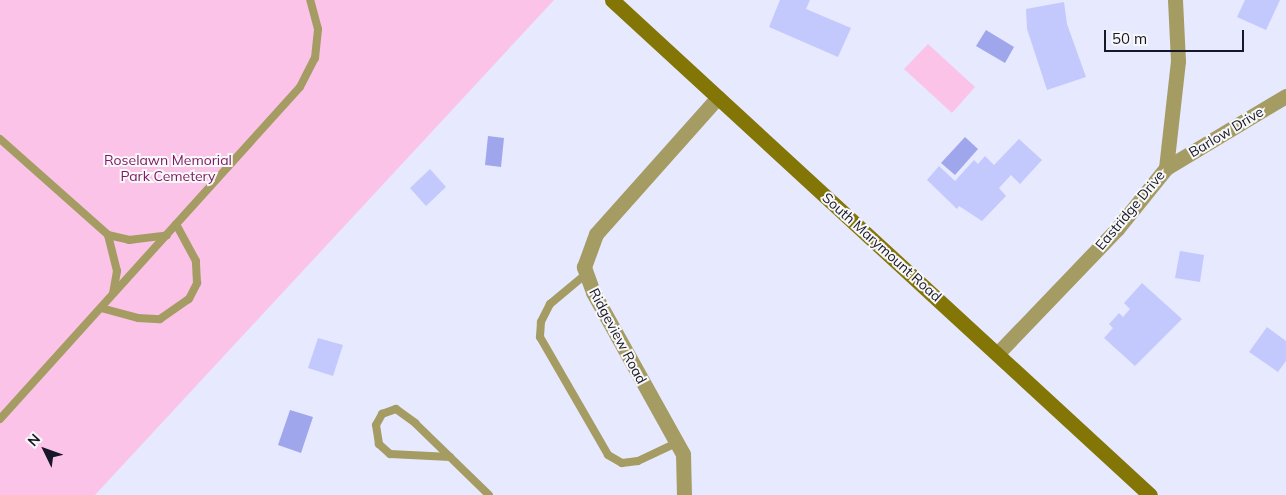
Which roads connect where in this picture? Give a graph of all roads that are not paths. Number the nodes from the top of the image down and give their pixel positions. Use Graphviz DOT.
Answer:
graph roads {
  1 [pos="310,0"];
  2 [pos="612,0"];
  3 [pos="1175,0"];
  4 [pos="1286,96"];
  5 [pos="718,97"];
  6 [pos="0,139"];
  7 [pos="1166,168"];
  8 [pos="176,224"];
  9 [pos="108,234"];
  10 [pos="167,235"];
  11 [pos="586,274"];
  12 [pos="112,295"];
  13 [pos="101,308"];
  14 [pos="998,353"];
  15 [pos="0,419"];
  16 [pos="676,443"];
  17 [pos="450,457"];
  18 [pos="490,495"];
  19 [pos="684,495"];
  20 [pos="1150,495"];
  1 -- 8 [label="lane"];
  2 -- 5 [label="street, South Marymount Road"];
  3 -- 7 [label="street, Eastridge Drive"];
  4 -- 7 [label="street, Barlow Drive"];
  5 -- 11 [label="street, Ridgeview Road"];
  5 -- 14 [label="street, South Marymount Road"];
  6 -- 9 [label="lane"];
  7 -- 14 [label="street, Eastridge Drive"];
  8 -- 10 [label="lane"];
  8 -- 13 [label="lane"];
  9 -- 10 [label="lane"];
  9 -- 12 [label="lane"];
  10 -- 12 [label="lane"];
  11 -- 16 [label="street, Ridgeview Road"];
  11 -- 16 [label="lane"];
  12 -- 13 [label="lane"];
  13 -- 15 [label="lane"];
  14 -- 20 [label="street, South Marymount Road"];
  16 -- 19 [label="street, Ridgeview Road"];
  17 -- 17 [label="lane"];
  17 -- 18 [label="lane"];
}
